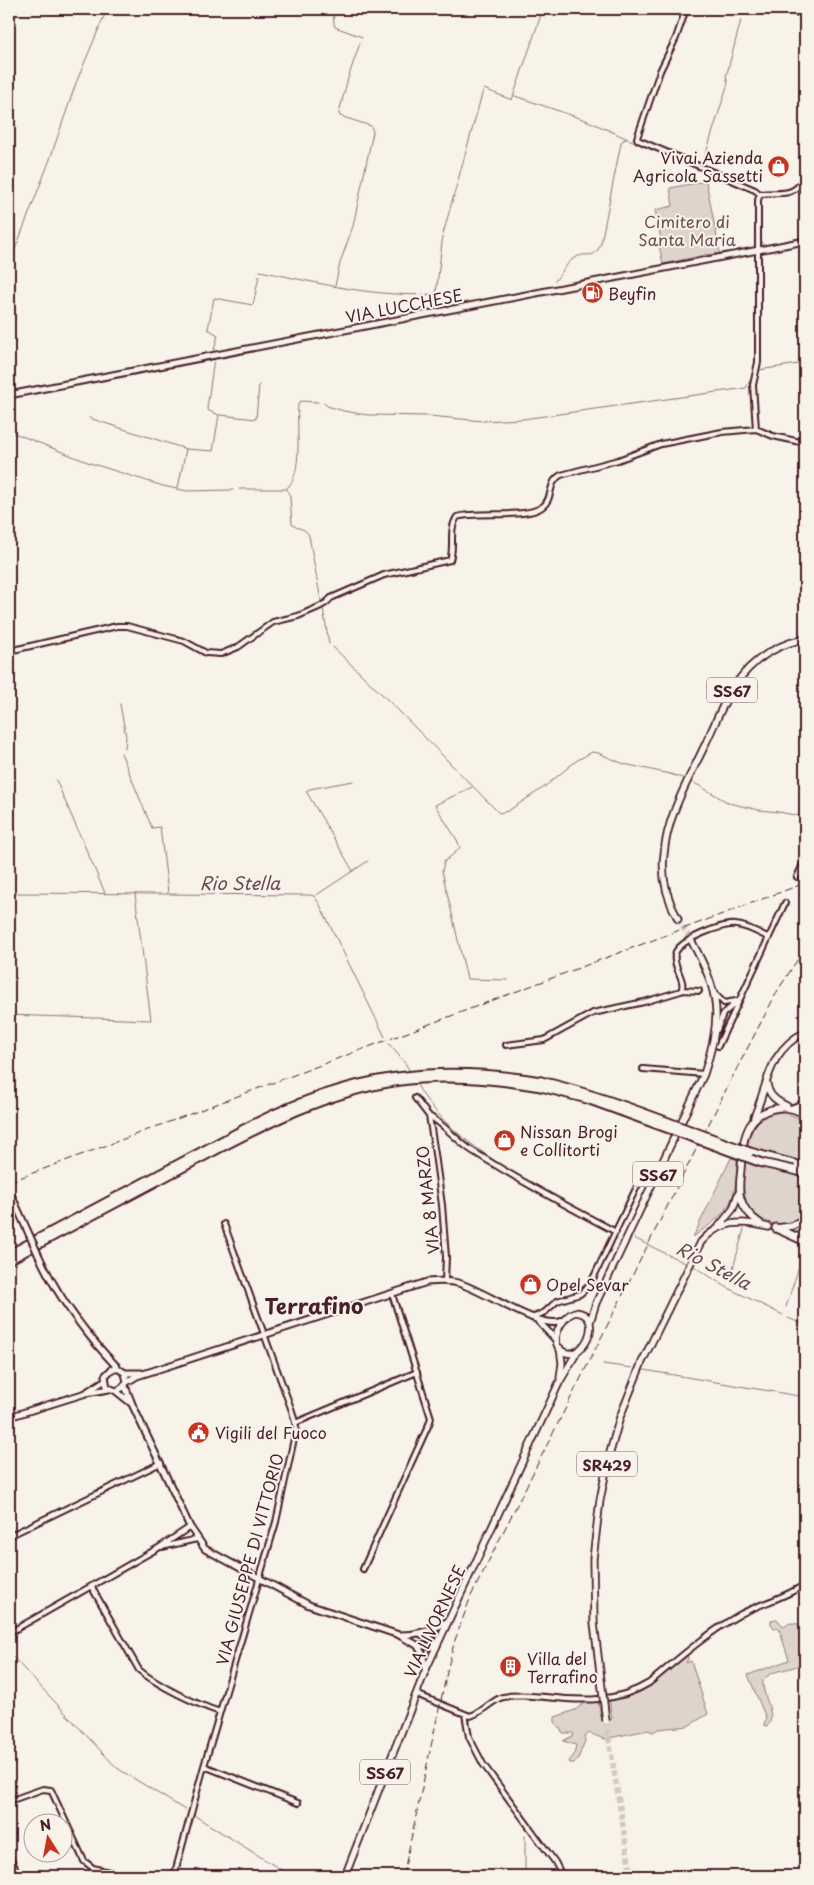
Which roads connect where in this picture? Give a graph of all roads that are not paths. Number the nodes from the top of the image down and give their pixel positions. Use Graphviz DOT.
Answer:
graph roads {
  1 [pos="686,9"];
  2 [pos="772,9"];
  3 [pos="805,14"];
  4 [pos="805,178"];
  5 [pos="760,194"];
  6 [pos="805,242"];
  7 [pos="757,250"];
  8 [pos="9,395"];
  9 [pos="756,429"];
  10 [pos="805,443"];
  11 [pos="805,639"];
  12 [pos="9,651"];
  13 [pos="805,860"];
  14 [pos="797,877"];
  15 [pos="785,903"];
  16 [pos="678,919"];
  17 [pos="769,938"];
  18 [pos="692,942"];
  19 [pos="712,988"];
  20 [pos="682,990"];
  21 [pos="700,991"];
  22 [pos="740,998"];
  23 [pos="805,1032"];
  24 [pos="715,1036"];
  25 [pos="506,1045"];
  26 [pos="716,1045"];
  27 [pos="643,1069"];
  28 [pos="704,1074"];
  29 [pos="767,1080"];
  30 [pos="541,1084"];
  31 [pos="415,1098"];
  32 [pos="805,1104"];
  33 [pos="790,1108"];
  34 [pos="805,1114"];
  35 [pos="429,1116"];
  36 [pos="752,1122"];
  37 [pos="805,1167"];
  38 [pos="805,1173"];
  39 [pos="641,1178"];
  40 [pos="739,1189"];
  41 [pos="9,1190"];
  42 [pos="805,1220"];
  43 [pos="224,1224"];
  44 [pos="772,1227"];
  45 [pos="716,1229"];
  46 [pos="616,1232"];
  47 [pos="805,1241"];
  48 [pos="9,1254"];
  49 [pos="9,1260"];
  50 [pos="445,1281"];
  51 [pos="392,1294"];
  52 [pos="596,1303"];
  53 [pos="545,1312"];
  54 [pos="579,1312"];
  55 [pos="535,1319"];
  56 [pos="563,1322"];
  57 [pos="590,1322"];
  58 [pos="547,1323"];
  59 [pos="263,1335"];
  60 [pos="556,1340"];
  61 [pos="560,1348"];
  62 [pos="577,1352"];
  63 [pos="106,1356"];
  64 [pos="119,1369"];
  65 [pos="149,1372"];
  66 [pos="417,1372"];
  67 [pos="125,1373"];
  68 [pos="106,1374"];
  69 [pos="104,1381"];
  70 [pos="559,1383"];
  71 [pos="126,1384"];
  72 [pos="109,1389"];
  73 [pos="116,1391"];
  74 [pos="86,1393"];
  75 [pos="132,1404"];
  76 [pos="9,1417"];
  77 [pos="295,1423"];
  78 [pos="161,1463"];
  79 [pos="190,1527"];
  80 [pos="9,1536"];
  81 [pos="196,1539"];
  82 [pos="160,1547"];
  83 [pos="363,1569"];
  84 [pos="260,1579"];
  85 [pos="805,1584"];
  86 [pos="91,1586"];
  87 [pos="448,1621"];
  88 [pos="9,1633"];
  89 [pos="421,1634"];
  90 [pos="399,1635"];
  91 [pos="416,1645"];
  92 [pos="436,1648"];
  93 [pos="426,1669"];
  94 [pos="416,1693"];
  95 [pos="220,1712"];
  96 [pos="465,1714"];
  97 [pos="606,1721"];
  98 [pos="204,1766"];
  99 [pos="9,1801"];
  100 [pos="298,1803"];
  101 [pos="9,1854"];
  102 [pos="19,1876"];
  103 [pos="125,1876"];
  104 [pos="174,1876"];
  105 [pos="345,1876"];
  106 [pos="562,1876"];
  1 -- 5 [label="street"];
  2 -- 3 [label="street"];
  4 -- 5 [label="street"];
  5 -- 7 [label="street"];
  6 -- 7 [label="main road, VIA LUCCHESE"];
  7 -- 8 [label="main road, VIA LUCCHESE"];
  7 -- 9 [label="street"];
  9 -- 10 [label="street"];
  9 -- 12 [label="street"];
  11 -- 16 [label="main road, SS67"];
  13 -- 14 [label="street"];
  15 -- 17 [label="street, VIA LIVORNESE / SS67"];
  17 -- 20 [label="street"];
  17 -- 22 [label="street, VIA LIVORNESE / SS67"];
  18 -- 19 [label="main road, SS67"];
  19 -- 22 [label="street, SS67"];
  19 -- 24 [label="main road, SS67"];
  20 -- 21 [label="street"];
  20 -- 25 [label="street"];
  22 -- 24 [label="street, VIA LIVORNESE / SS67"];
  22 -- 26 [label="street, VIA LIVORNESE / SS67"];
  23 -- 29 [label="main road"];
  24 -- 26 [label="main road, SS67"];
  26 -- 28 [label="main road, VIA LIVORNESE / SS67"];
  27 -- 28 [label="street"];
  28 -- 52 [label="main road, VIA LIVORNESE / SS67"];
  29 -- 33 [label="main road"];
  29 -- 36 [label="main road"];
  30 -- 37 [label="highway, bridge"];
  30 -- 38 [label="highway, bridge"];
  30 -- 48 [label="highway"];
  30 -- 49 [label="highway"];
  31 -- 35 [label="street"];
  32 -- 33 [label="main road"];
  33 -- 34 [label="main road"];
  33 -- 36 [label="main road"];
  35 -- 46 [label="street"];
  35 -- 50 [label="street, VIA 8 MARZO"];
  36 -- 40 [label="main road"];
  39 -- 46 [label="street"];
  40 -- 44 [label="main road"];
  40 -- 45 [label="main road, SR429"];
  41 -- 63 [label="main road, bridge"];
  42 -- 44 [label="main road"];
  43 -- 59 [label="street, VIA GIUSEPPE DI VITTORIO"];
  44 -- 45 [label="main road, SR429"];
  44 -- 47 [label="highway"];
  45 -- 97 [label="main road, SR429, bridge"];
  46 -- 53 [label="street"];
  50 -- 51 [label="main road"];
  50 -- 55 [label="main road"];
  51 -- 59 [label="main road"];
  51 -- 66 [label="street"];
  52 -- 54 [label="main road"];
  52 -- 57 [label="main road, VIA LIVORNESE / SS67"];
  53 -- 55 [label="street"];
  53 -- 58 [label="street"];
  54 -- 56 [label="main road"];
  54 -- 57 [label="main road"];
  55 -- 58 [label="main road"];
  55 -- 60 [label="main road"];
  56 -- 58 [label="main road"];
  56 -- 60 [label="main road"];
  57 -- 62 [label="main road, VIA LIVORNESE / SS67"];
  59 -- 65 [label="main road"];
  59 -- 77 [label="street, VIA GIUSEPPE DI VITTORIO"];
  60 -- 61 [label="main road, VIA LIVORNESE / SS67"];
  61 -- 62 [label="main road"];
  61 -- 70 [label="main road, VIA LIVORNESE / SS67"];
  62 -- 70 [label="main road, VIA LIVORNESE / SS67"];
  63 -- 64 [label="main road"];
  63 -- 68 [label="main road"];
  64 -- 67 [label="main road"];
  64 -- 68 [label="main road"];
  65 -- 67 [label="main road"];
  65 -- 71 [label="main road"];
  66 -- 77 [label="street"];
  66 -- 83 [label="street"];
  67 -- 71 [label="main road"];
  68 -- 69 [label="main road"];
  69 -- 72 [label="main road"];
  69 -- 74 [label="main road"];
  70 -- 87 [label="main road, VIA LIVORNESE / SS67"];
  71 -- 73 [label="main road"];
  71 -- 75 [label="main road"];
  72 -- 73 [label="main road"];
  72 -- 74 [label="main road"];
  73 -- 75 [label="main road"];
  74 -- 76 [label="main road"];
  75 -- 78 [label="main road"];
  77 -- 84 [label="street, VIA GIUSEPPE DI VITTORIO"];
  78 -- 79 [label="main road"];
  78 -- 80 [label="street"];
  79 -- 81 [label="main road"];
  79 -- 82 [label="street"];
  81 -- 82 [label="street"];
  81 -- 84 [label="main road"];
  82 -- 86 [label="street"];
  84 -- 90 [label="main road"];
  84 -- 95 [label="street, VIA GIUSEPPE DI VITTORIO"];
  85 -- 96 [label="street"];
  86 -- 88 [label="street"];
  86 -- 95 [label="street"];
  87 -- 89 [label="main road"];
  87 -- 92 [label="main road, VIA LIVORNESE / SS67"];
  89 -- 90 [label="main road"];
  89 -- 92 [label="main road"];
  90 -- 91 [label="main road"];
  91 -- 92 [label="main road"];
  91 -- 93 [label="main road"];
  92 -- 93 [label="main road, VIA LIVORNESE / SS67"];
  93 -- 94 [label="main road, VIA LIVORNESE / SS67"];
  94 -- 96 [label="street"];
  94 -- 105 [label="main road, VIA LIVORNESE / SS67"];
  95 -- 98 [label="street, VIA GIUSEPPE DI VITTORIO"];
  96 -- 106 [label="street"];
  98 -- 100 [label="street"];
  98 -- 104 [label="street, VIA GIUSEPPE DI VITTORIO"];
  99 -- 103 [label="street"];
  101 -- 102 [label="street"];
}
